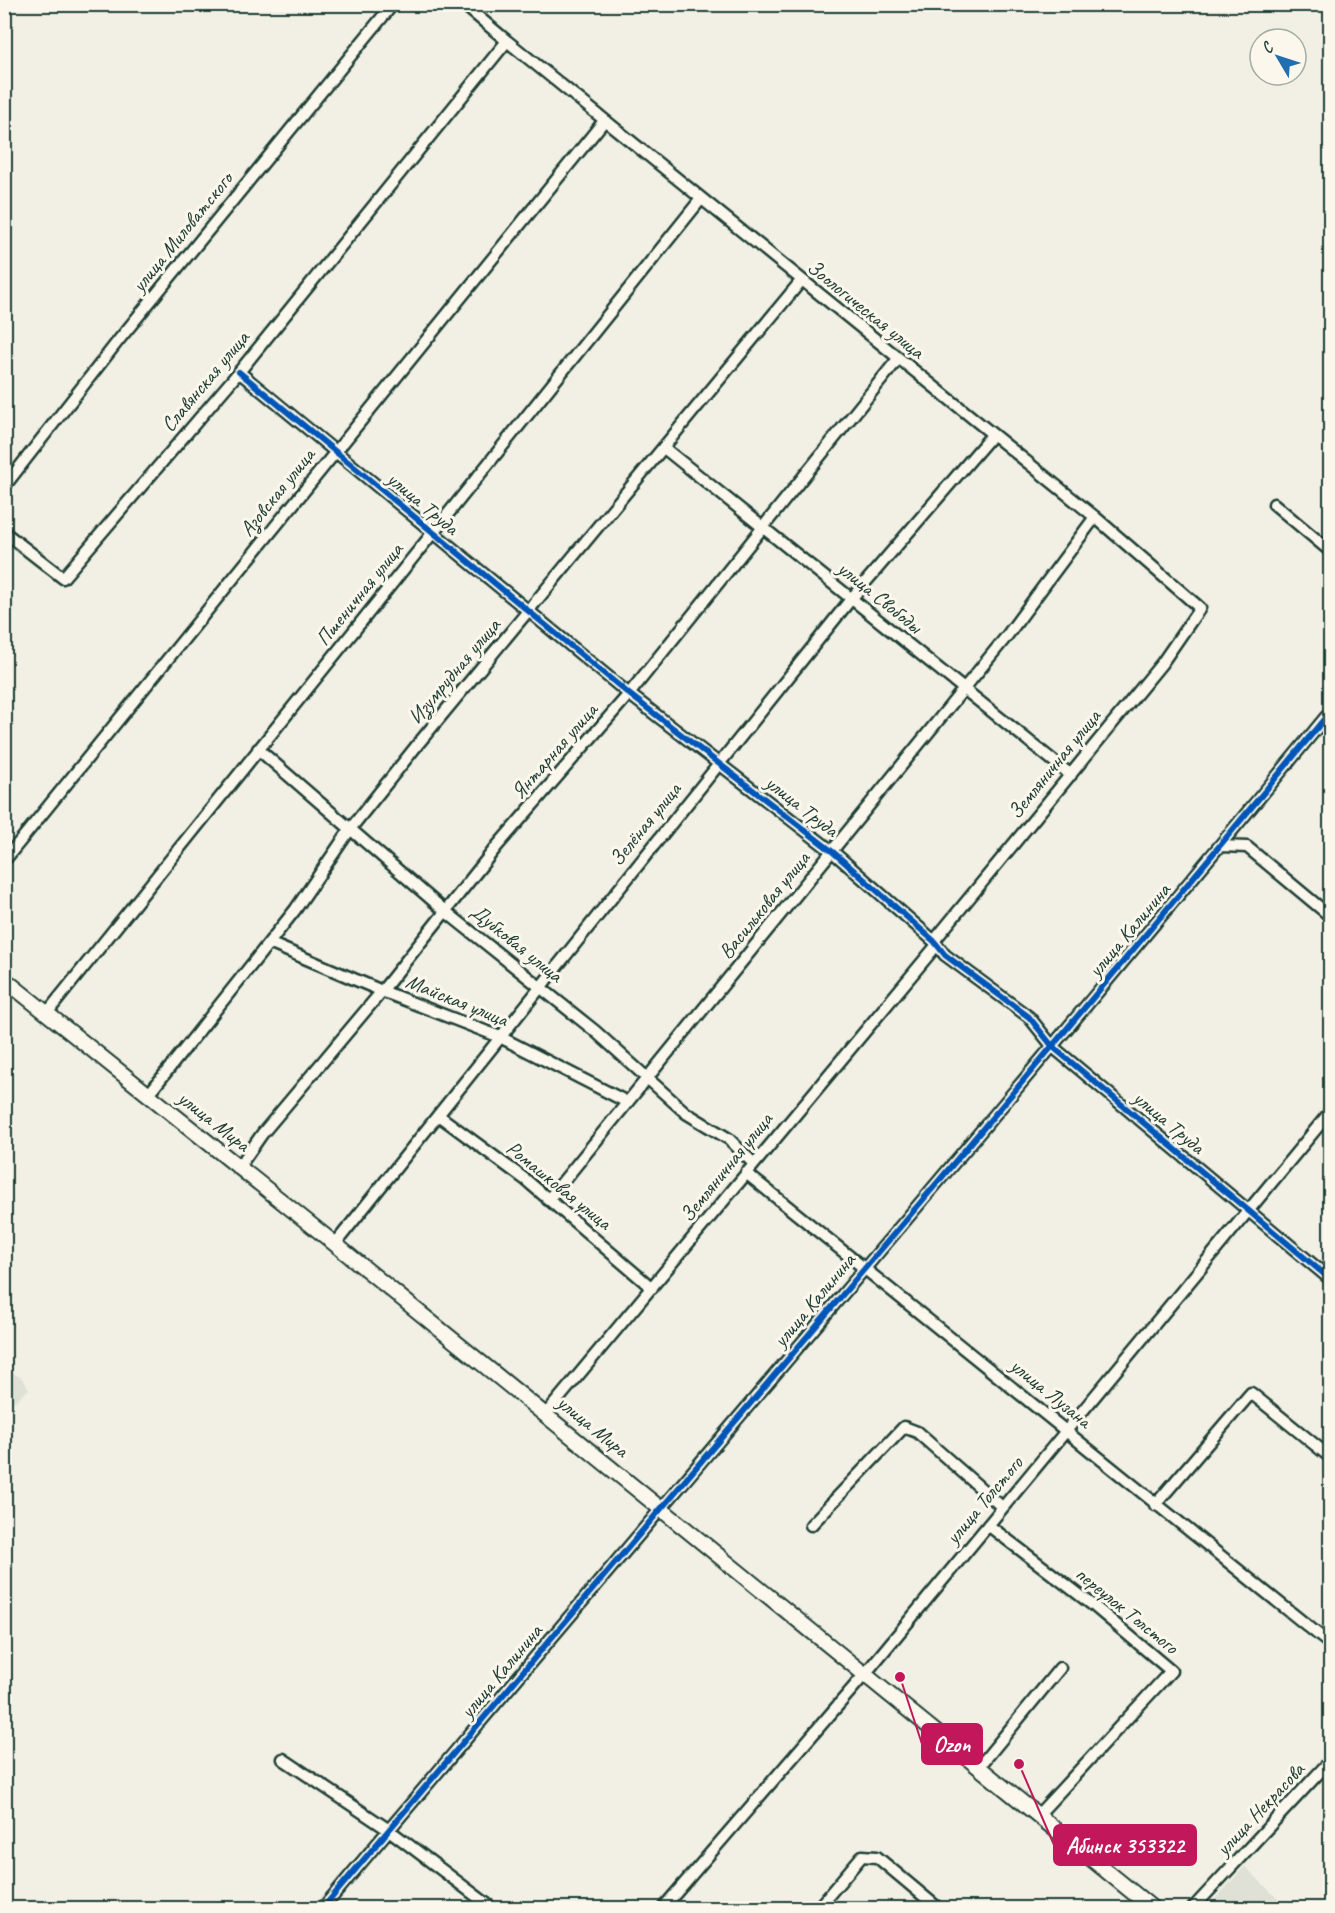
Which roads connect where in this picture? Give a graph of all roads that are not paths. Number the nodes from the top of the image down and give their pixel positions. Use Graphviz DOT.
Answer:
graph roads {
  1 [pos="393,4"];
  2 [pos="463,4"];
  3 [pos="507,40"];
  4 [pos="604,121"];
  5 [pos="701,199"];
  6 [pos="801,281"];
  7 [pos="897,359"];
  8 [pos="239,372"];
  9 [pos="993,435"];
  10 [pos="664,448"];
  11 [pos="335,450"];
  12 [pos="4,487"];
  13 [pos="1275,504"];
  14 [pos="1095,518"];
  15 [pos="763,527"];
  16 [pos="4,532"];
  17 [pos="433,533"];
  18 [pos="1330,551"];
  19 [pos="851,599"];
  20 [pos="1200,608"];
  21 [pos="529,612"];
  22 [pos="962,689"];
  23 [pos="629,694"];
  24 [pos="1330,712"];
  25 [pos="258,749"];
  26 [pos="719,762"];
  27 [pos="1071,775"];
  28 [pos="351,828"];
  29 [pos="1221,846"];
  30 [pos="833,852"];
  31 [pos="4,861"];
  32 [pos="445,911"];
  33 [pos="1330,916"];
  34 [pos="269,943"];
  35 [pos="935,943"];
  36 [pos="4,980"];
  37 [pos="540,986"];
  38 [pos="382,992"];
  39 [pos="47,1013"];
  40 [pos="500,1037"];
  41 [pos="1053,1047"];
  42 [pos="647,1078"];
  43 [pos="148,1095"];
  44 [pos="627,1102"];
  45 [pos="1330,1112"];
  46 [pos="438,1114"];
  47 [pos="753,1163"];
  48 [pos="239,1167"];
  49 [pos="746,1173"];
  50 [pos="548,1200"];
  51 [pos="1249,1210"];
  52 [pos="335,1244"];
  53 [pos="863,1267"];
  54 [pos="1330,1279"];
  55 [pos="652,1288"];
  56 [pos="546,1414"];
  57 [pos="1067,1431"];
  58 [pos="1330,1457"];
  59 [pos="1155,1505"];
  60 [pos="1002,1507"];
  61 [pos="660,1508"];
  62 [pos="811,1525"];
  63 [pos="988,1525"];
  64 [pos="1330,1644"];
  65 [pos="1060,1668"];
  66 [pos="865,1674"];
  67 [pos="283,1759"];
  68 [pos="1330,1761"];
  69 [pos="979,1767"];
  70 [pos="1038,1815"];
  71 [pos="389,1830"];
  72 [pos="323,1908"];
  73 [pos="492,1908"];
  74 [pos="663,1908"];
  75 [pos="818,1908"];
  76 [pos="938,1908"];
  77 [pos="1152,1908"];
  78 [pos="1193,1908"];
  1 -- 12 [label="street, улица Миловатского"];
  2 -- 3 [label="street, Зоологическая улица"];
  3 -- 4 [label="street, Зоологическая улица"];
  3 -- 8 [label="street, Славянская улица"];
  4 -- 5 [label="street, Зоологическая улица"];
  4 -- 11 [label="street, Азовская улица"];
  5 -- 6 [label="street, Зоологическая улица"];
  5 -- 17 [label="street, Пшеничная улица"];
  6 -- 7 [label="street, Зоологическая улица"];
  6 -- 10 [label="street, Изумрудная улица"];
  7 -- 9 [label="street, Зоологическая улица"];
  7 -- 15 [label="street, Янтарная улица"];
  8 -- 11 [label="street, улица Труда"];
  8 -- 16 [label="street, Славянская улица"];
  9 -- 14 [label="street, Зоологическая улица"];
  9 -- 19 [label="street, Зелёная улица"];
  10 -- 15 [label="street, улица Свободы"];
  10 -- 21 [label="street, Изумрудная улица"];
  11 -- 17 [label="street, улица Труда"];
  11 -- 31 [label="street, Азовская улица"];
  13 -- 18 [label="street"];
  14 -- 20 [label="street, Зоологическая улица"];
  14 -- 22 [label="street, Васильковая улица"];
  15 -- 19 [label="street, улица Свободы"];
  15 -- 23 [label="street, Янтарная улица"];
  17 -- 21 [label="street, улица Труда"];
  17 -- 25 [label="street, Пшеничная улица"];
  19 -- 22 [label="street, улица Свободы"];
  19 -- 26 [label="street, Зелёная улица"];
  20 -- 27 [label="street, Земляничная улица"];
  21 -- 23 [label="street, улица Труда"];
  21 -- 28 [label="street, Изумрудная улица"];
  22 -- 27 [label="street, улица Свободы"];
  22 -- 30 [label="street, Васильковая улица"];
  23 -- 26 [label="street, улица Труда"];
  23 -- 32 [label="street, Янтарная улица"];
  24 -- 29 [label="street, улица Калинина"];
  25 -- 28 [label="street, Дубковая улица"];
  25 -- 39 [label="street, Пшеничная улица"];
  26 -- 30 [label="street, улица Труда"];
  26 -- 37 [label="street, Зелёная улица"];
  27 -- 35 [label="street, Земляничная улица"];
  28 -- 32 [label="street, Дубковая улица"];
  28 -- 34 [label="street, Изумрудная улица"];
  29 -- 33 [label="street"];
  29 -- 41 [label="street, улица Калинина"];
  30 -- 35 [label="street, улица Труда"];
  30 -- 42 [label="street, Васильковая улица"];
  32 -- 37 [label="street, Дубковая улица"];
  32 -- 38 [label="street, Янтарная улица"];
  34 -- 38 [label="street, Майская улица"];
  34 -- 43 [label="street, Изумрудная улица"];
  35 -- 41 [label="street, улица Труда"];
  35 -- 47 [label="street, Земляничная улица"];
  36 -- 39 [label="main road, улица Мира"];
  37 -- 40 [label="street, Зелёная улица"];
  37 -- 42 [label="street, Дубковая улица"];
  38 -- 40 [label="street, Майская улица"];
  38 -- 48 [label="street, Янтарная улица"];
  39 -- 43 [label="main road, улица Мира"];
  40 -- 44 [label="street, Майская улица"];
  40 -- 46 [label="street, Зелёная улица"];
  41 -- 51 [label="street, улица Труда"];
  41 -- 53 [label="street, улица Калинина"];
  42 -- 44 [label="street, Васильковая улица"];
  42 -- 47 [label="street, Дубковая улица"];
  43 -- 48 [label="main road, улица Мира"];
  44 -- 50 [label="street, Васильковая улица"];
  45 -- 51 [label="street, улица Толстого"];
  46 -- 50 [label="street, Ромашковая улица"];
  46 -- 52 [label="street, Зелёная улица"];
  47 -- 49 [label="street, Земляничная улица"];
  48 -- 52 [label="main road, улица Мира"];
  49 -- 53 [label="street, улица Лузана"];
  49 -- 55 [label="street, Земляничная улица"];
  50 -- 55 [label="street, Ромашковая улица"];
  51 -- 54 [label="street, улица Труда"];
  51 -- 57 [label="street, улица Толстого"];
  52 -- 56 [label="main road, улица Мира"];
  53 -- 57 [label="street, улица Лузана"];
  53 -- 61 [label="street, улица Калинина"];
  55 -- 56 [label="street, Земляничная улица"];
  56 -- 61 [label="main road, улица Мира"];
  57 -- 59 [label="street, улица Лузана"];
  57 -- 60 [label="street, улица Толстого"];
  58 -- 59 [label="street"];
  59 -- 64 [label="street, улица Лузана"];
  60 -- 62 [label="street"];
  60 -- 63 [label="street, улица Толстого"];
  61 -- 66 [label="main road, улица Мира"];
  61 -- 71 [label="street, улица Калинина"];
  63 -- 66 [label="street, улица Толстого"];
  63 -- 70 [label="street, переулок Толстого"];
  65 -- 69 [label="street"];
  66 -- 69 [label="main road, улица Мира"];
  66 -- 74 [label="street, улица Толстого"];
  67 -- 71 [label="street"];
  68 -- 78 [label="street, улица Некрасова"];
  69 -- 70 [label="main road, улица Мира"];
  70 -- 77 [label="main road, улица Мира"];
  71 -- 72 [label="street, улица Калинина"];
  71 -- 73 [label="street"];
  75 -- 76 [label="street"];
}
